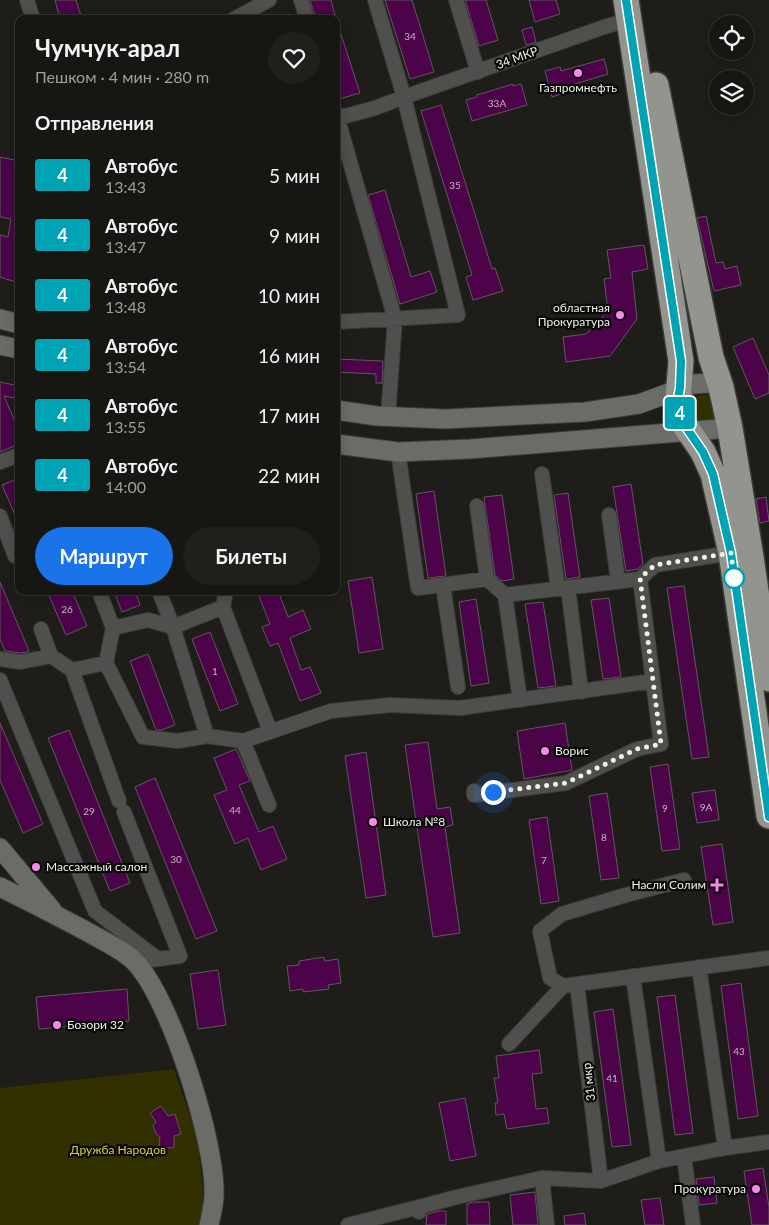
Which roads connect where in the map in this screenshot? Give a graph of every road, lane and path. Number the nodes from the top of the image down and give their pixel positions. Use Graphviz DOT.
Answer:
graph roads {
  1 [pos="27,0"];
  2 [pos="269,0"];
  3 [pos="301,0"];
  4 [pos="375,0"];
  5 [pos="456,0"];
  6 [pos="634,9"];
  7 [pos="32,15"];
  8 [pos="241,15"];
  9 [pos="306,15"];
  10 [pos="478,72"];
  11 [pos="404,96"];
  12 [pos="340,114"];
  13 [pos="340,126"];
  14 [pos="0,319"];
  15 [pos="395,319"];
  16 [pos="340,322"];
  17 [pos="15,323"];
  18 [pos="0,345"];
  19 [pos="15,348"];
  20 [pos="720,385"];
  21 [pos="680,388"];
  22 [pos="340,411"];
  23 [pos="388,417"];
  24 [pos="730,428"];
  25 [pos="689,431"];
  26 [pos="340,445"];
  27 [pos="398,452"];
  28 [pos="15,456"];
  29 [pos="0,462"];
  30 [pos="542,474"];
  31 [pos="477,506"];
  32 [pos="609,515"];
  33 [pos="0,516"];
  34 [pos="731,553"];
  35 [pos="15,556"];
  36 [pos="640,578"];
  37 [pos="487,579"];
  38 [pos="618,581"];
  39 [pos="443,585"];
  40 [pos="563,588"];
  41 [pos="101,595"];
  42 [pos="161,595"];
  43 [pos="225,595"];
  44 [pos="505,595"];
  45 [pos="223,608"];
  46 [pos="173,627"];
  47 [pos="113,628"];
  48 [pos="41,629"];
  49 [pos="51,656"];
  50 [pos="0,659"];
  51 [pos="106,663"];
  52 [pos="72,670"];
  53 [pos="769,679"];
  54 [pos="0,680"];
  55 [pos="653,681"];
  56 [pos="458,687"];
  57 [pos="581,692"];
  58 [pos="520,700"];
  59 [pos="270,731"];
  60 [pos="207,736"];
  61 [pos="243,740"];
  62 [pos="474,793"];
  63 [pos="269,805"];
  64 [pos="769,816"];
  65 [pos="0,848"];
  66 [pos="684,880"];
  67 [pos="0,887"];
  68 [pos="56,915"];
  69 [pos="769,958"];
  70 [pos="158,959"];
  71 [pos="135,962"];
  72 [pos="699,967"];
  73 [pos="633,976"];
  74 [pos="570,985"];
  75 [pos="509,1044"];
  76 [pos="769,1142"];
  77 [pos="725,1148"];
  78 [pos="684,1156"];
  79 [pos="659,1161"];
  80 [pos="542,1178"];
  81 [pos="601,1181"];
  82 [pos="209,1225"];
  83 [pos="348,1225"];
  84 [pos="548,1225"];
  85 [pos="693,1225"];
  1 -- 7 [label="street"];
  2 -- 8 [label="street"];
  3 -- 9 [label="street"];
  4 -- 11 [label="street"];
  5 -- 10 [label="street"];
  6 -- 10 [label="street, 34 МКР"];
  6 -- 20 [label="highway"];
  6 -- 21 [label="highway"];
  10 -- 11 [label="street, 34 МКР"];
  11 -- 12 [label="street, 34 МКР"];
  11 -- 15 [label="street"];
  13 -- 15 [label="street"];
  14 -- 17 [label="main road"];
  15 -- 16 [label="street"];
  15 -- 23 [label="street"];
  18 -- 19 [label="main road"];
  20 -- 21 [label="main road"];
  20 -- 24 [label="highway"];
  21 -- 23 [label="main road"];
  21 -- 25 [label="highway"];
  22 -- 23 [label="main road"];
  24 -- 25 [label="main road"];
  24 -- 53 [label="highway"];
  25 -- 27 [label="main road"];
  25 -- 34 [label="highway"];
  26 -- 27 [label="main road"];
  27 -- 39 [label="street"];
  28 -- 29 [label="street"];
  30 -- 40 [label="street"];
  31 -- 37 [label="street"];
  32 -- 38 [label="street"];
  33 -- 35 [label="street"];
  34 -- 36 [label="street"];
  34 -- 64 [label="highway"];
  36 -- 38 [label="street"];
  36 -- 55 [label="street"];
  37 -- 39 [label="street"];
  37 -- 44 [label="street"];
  38 -- 40 [label="street"];
  39 -- 56 [label="street"];
  40 -- 44 [label="street"];
  40 -- 57 [label="street"];
  41 -- 47 [label="street"];
  42 -- 46 [label="street"];
  43 -- 45 [label="street"];
  44 -- 58 [label="street"];
  45 -- 46 [label="street"];
  45 -- 59 [label="street"];
  46 -- 47 [label="street"];
  46 -- 60 [label="street"];
  47 -- 51 [label="street"];
  48 -- 49 [label="street"];
  49 -- 50 [label="street"];
  49 -- 52 [label="street"];
  51 -- 52 [label="street"];
  51 -- 60 [label="street"];
  52 -- 70 [label="street"];
  54 -- 70 [label="street"];
  55 -- 57 [label="street"];
  55 -- 62 [label="street"];
  57 -- 58 [label="street"];
  58 -- 59 [label="street"];
  59 -- 61 [label="street"];
  60 -- 61 [label="street"];
  61 -- 63 [label="street"];
  65 -- 68 [label="main road"];
  66 -- 74 [label="street"];
  67 -- 68 [label="main road"];
  68 -- 71 [label="main road"];
  69 -- 72 [label="street"];
  70 -- 71 [label="street"];
  71 -- 82 [label="main road"];
  72 -- 73 [label="street"];
  72 -- 77 [label="street"];
  73 -- 74 [label="street"];
  73 -- 79 [label="street"];
  74 -- 75 [label="street"];
  74 -- 81 [label="street, 31 мкр"];
  76 -- 77 [label="street"];
  77 -- 78 [label="street"];
  78 -- 79 [label="street"];
  78 -- 85 [label="street"];
  79 -- 81 [label="street"];
  80 -- 81 [label="street"];
  80 -- 83 [label="street"];
  80 -- 84 [label="street"];
}
